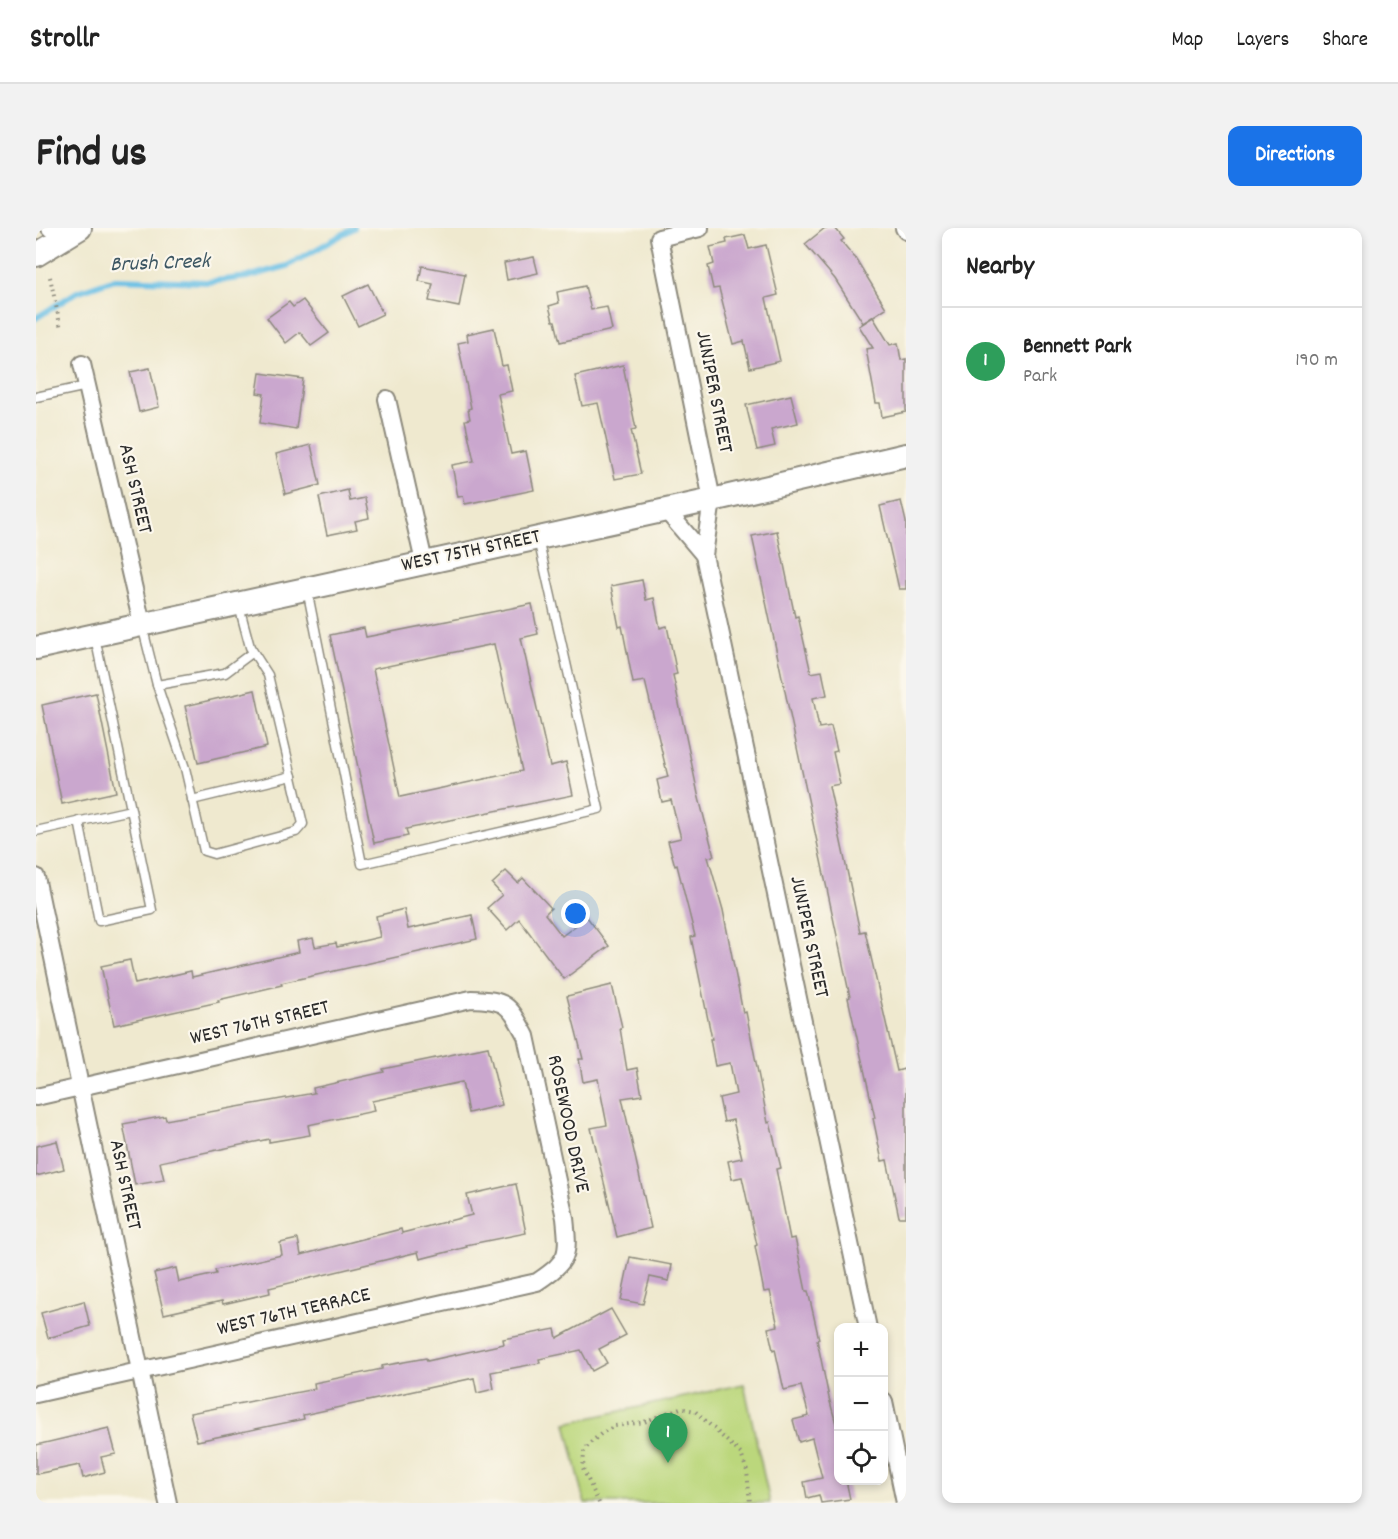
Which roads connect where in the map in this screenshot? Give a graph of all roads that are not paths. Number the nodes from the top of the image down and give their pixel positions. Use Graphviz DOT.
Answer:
graph roads {
  1 [pos="700,228"];
  2 [pos="67,230"];
  3 [pos="36,255"];
  4 [pos="82,364"];
  5 [pos="87,386"];
  6 [pos="36,397"];
  7 [pos="387,399"];
  8 [pos="906,455"];
  9 [pos="712,500"];
  10 [pos="666,510"];
  11 [pos="537,538"];
  12 [pos="704,555"];
  13 [pos="424,562"];
  14 [pos="306,588"];
  15 [pos="238,603"];
  16 [pos="142,624"];
  17 [pos="95,635"];
  18 [pos="36,648"];
  19 [pos="253,652"];
  20 [pos="157,685"];
  21 [pos="292,776"];
  22 [pos="192,800"];
  23 [pos="131,810"];
  24 [pos="79,821"];
  25 [pos="36,831"];
  26 [pos="36,877"];
  27 [pos="494,1000"];
  28 [pos="81,1087"];
  29 [pos="36,1097"];
  30 [pos="558,1268"];
  31 [pos="867,1323"];
  32 [pos="140,1371"];
  33 [pos="36,1394"];
  34 [pos="888,1420"];
  35 [pos="168,1503"];
  36 [pos="905,1503"];
  1 -- 9 [label="street, JUNIPER STREET"];
  2 -- 3 [label="main road"];
  4 -- 5 [label="street, ASH STREET"];
  5 -- 6 [label="lane"];
  5 -- 16 [label="street, ASH STREET"];
  7 -- 13 [label="street"];
  8 -- 9 [label="main road, WEST 75TH STREET"];
  9 -- 10 [label="main road, WEST 75TH STREET"];
  9 -- 12 [label="street, JUNIPER STREET"];
  10 -- 11 [label="main road, WEST 75TH STREET"];
  10 -- 12 [label="street, JUNIPER STREET"];
  11 -- 13 [label="main road, WEST 75TH STREET"];
  11 -- 14 [label="lane"];
  12 -- 31 [label="street, JUNIPER STREET"];
  13 -- 14 [label="main road, WEST 75TH STREET"];
  14 -- 15 [label="main road, WEST 75TH STREET"];
  15 -- 16 [label="main road, WEST 75TH STREET"];
  15 -- 19 [label="lane"];
  16 -- 17 [label="main road, WEST 75TH STREET"];
  16 -- 20 [label="lane"];
  17 -- 18 [label="main road, WEST 75TH STREET"];
  17 -- 23 [label="lane"];
  19 -- 20 [label="lane"];
  19 -- 21 [label="lane"];
  20 -- 22 [label="lane"];
  21 -- 22 [label="lane"];
  21 -- 22 [label="lane"];
  23 -- 24 [label="lane"];
  23 -- 24 [label="lane"];
  24 -- 25 [label="lane"];
  26 -- 28 [label="street, ASH STREET"];
  27 -- 28 [label="street, WEST 76TH STREET"];
  27 -- 30 [label="street, ROSEWOOD DRIVE"];
  28 -- 29 [label="street, WEST 76TH STREET"];
  28 -- 32 [label="street, ASH STREET"];
  30 -- 32 [label="street, WEST 76TH TERRACE"];
  32 -- 33 [label="street, WEST 76TH TERRACE"];
  32 -- 35 [label="street, ASH STREET"];
  34 -- 36 [label="street"];
}
